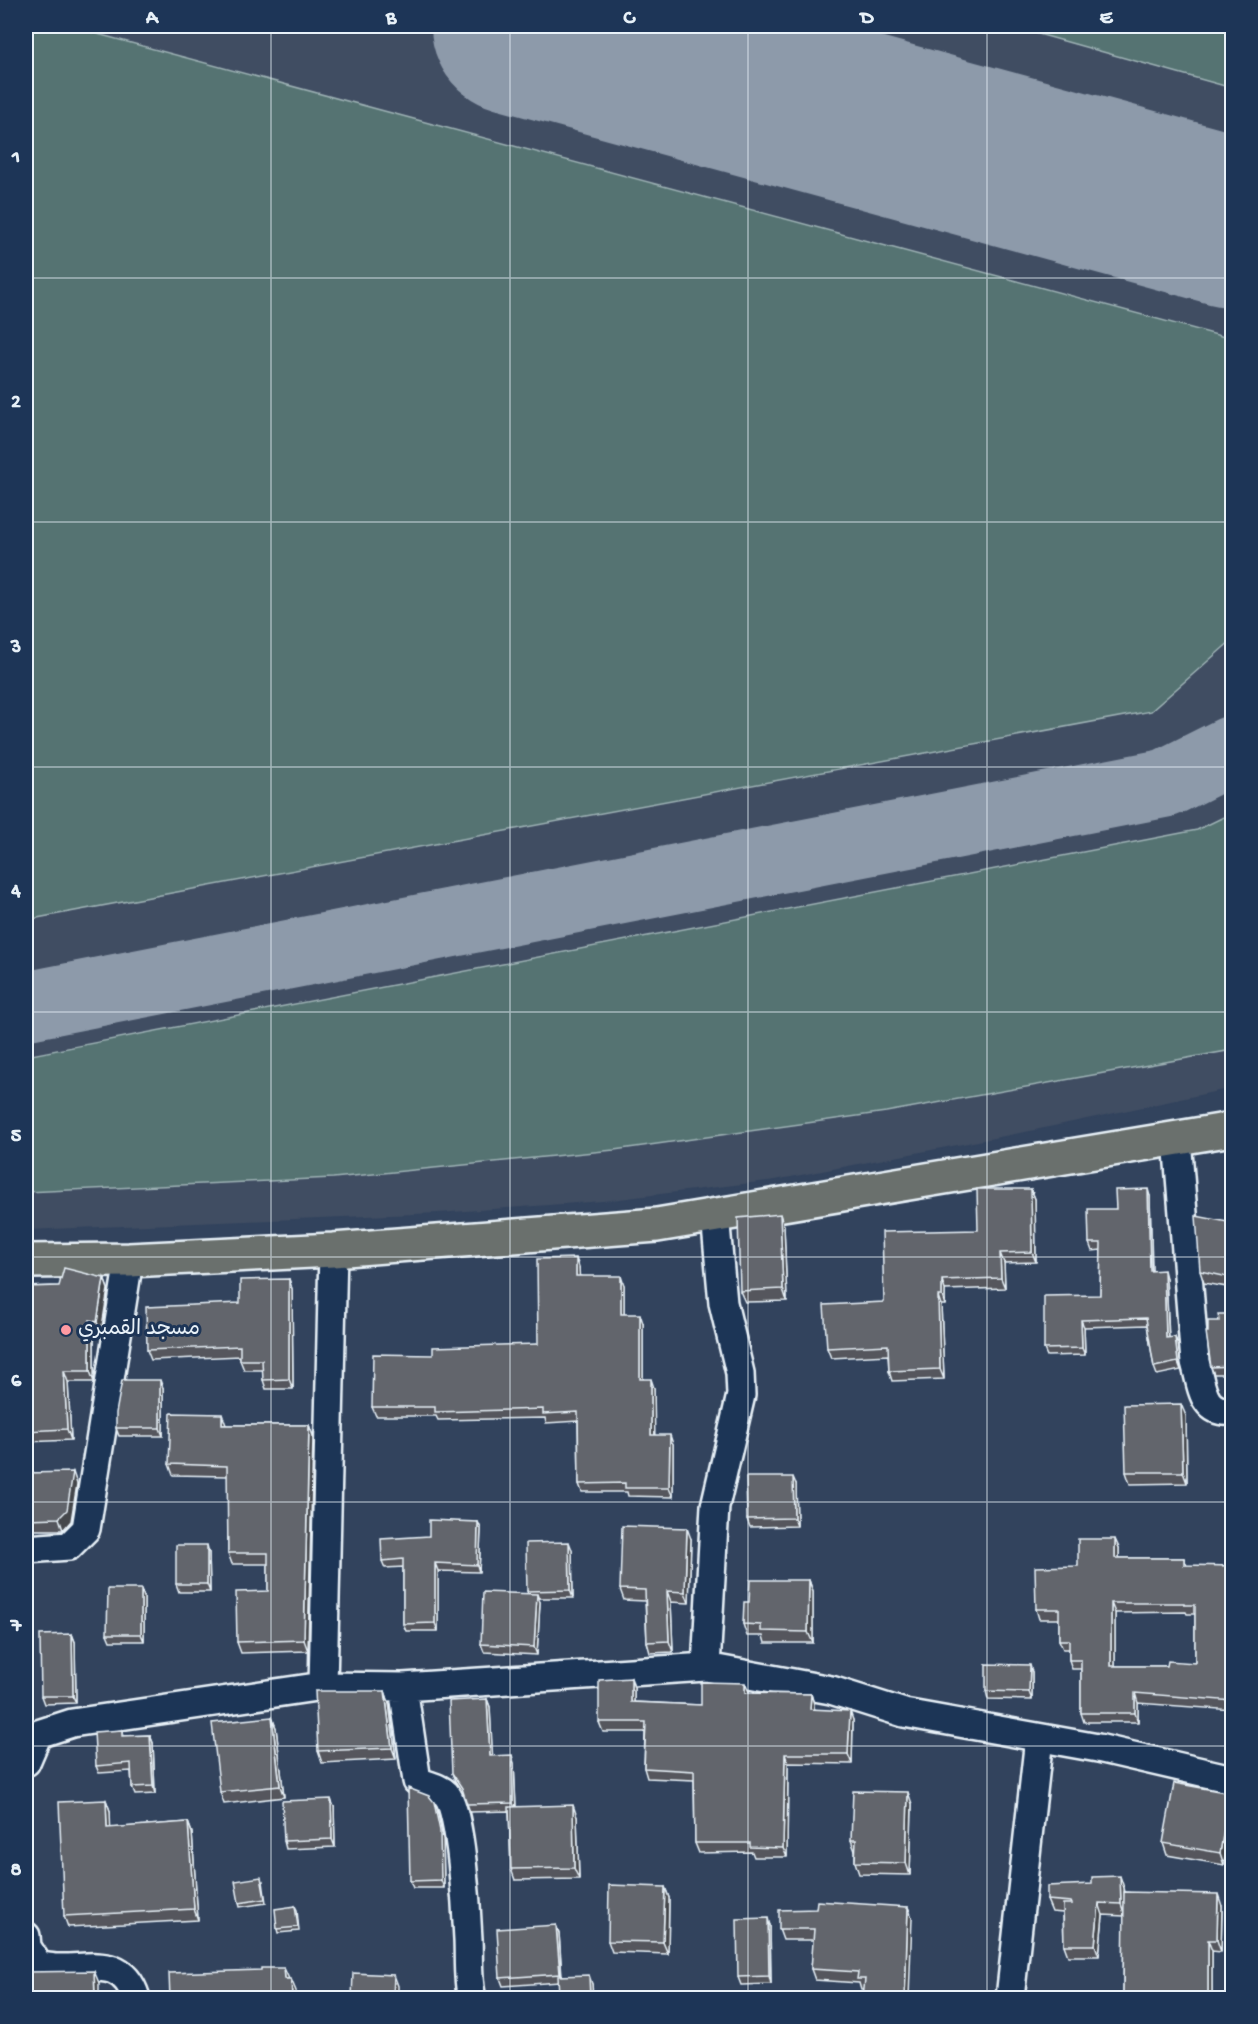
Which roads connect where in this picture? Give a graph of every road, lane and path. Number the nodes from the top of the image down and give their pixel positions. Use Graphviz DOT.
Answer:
graph roads {
  1 [pos="1233,1129"];
  2 [pos="1178,1139"];
  3 [pos="715,1215"];
  4 [pos="333,1250"];
  5 [pos="129,1260"];
  6 [pos="26,1261"];
  7 [pos="1233,1411"];
  8 [pos="26,1549"];
  9 [pos="706,1667"];
  10 [pos="323,1686"];
  11 [pos="403,1687"];
  12 [pos="32,1729"];
  13 [pos="1039,1738"];
  14 [pos="26,1762"];
  15 [pos="1233,1779"];
  16 [pos="26,1935"];
  17 [pos="32,1966"];
  18 [pos="136,1998"];
  19 [pos="472,1998"];
  20 [pos="1010,1998"];
  1 -- 2 [label="main road"];
  2 -- 3 [label="main road"];
  2 -- 7 [label="street"];
  3 -- 4 [label="main road"];
  3 -- 9 [label="street"];
  4 -- 5 [label="main road"];
  4 -- 10 [label="street"];
  5 -- 6 [label="main road"];
  5 -- 8 [label="street"];
  9 -- 11 [label="street"];
  9 -- 13 [label="street"];
  10 -- 11 [label="street"];
  10 -- 12 [label="street"];
  11 -- 19 [label="street"];
  12 -- 14 [label="street"];
  13 -- 15 [label="street"];
  13 -- 20 [label="street"];
  16 -- 17 [label="street"];
  17 -- 18 [label="street"];
}
